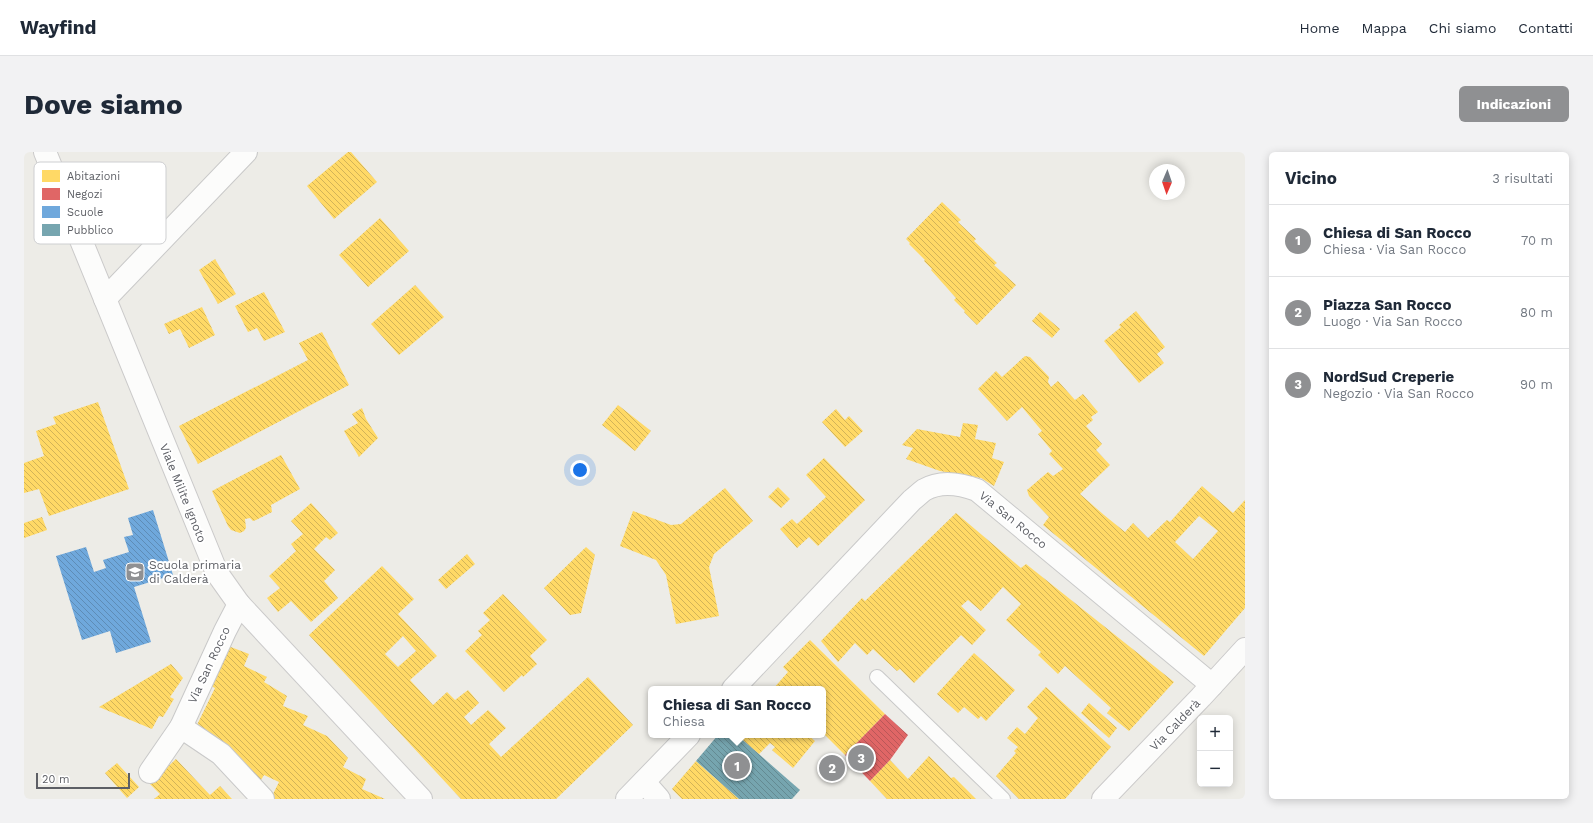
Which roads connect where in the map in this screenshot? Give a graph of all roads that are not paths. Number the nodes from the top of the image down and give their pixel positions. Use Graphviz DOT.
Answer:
graph roads {
  1 [pos="45,152"];
  2 [pos="246,152"];
  3 [pos="49,162"];
  4 [pos="166,235"];
  5 [pos="83,244"];
  6 [pos="158,244"];
  7 [pos="105,299"];
  8 [pos="239,604"];
  9 [pos="1245,649"];
  10 [pos="877,676"];
  11 [pos="1212,685"];
  12 [pos="736,686"];
  13 [pos="181,727"];
  14 [pos="686,738"];
  15 [pos="150,772"];
  16 [pos="644,782"];
  17 [pos="263,799"];
  18 [pos="421,799"];
  19 [pos="627,799"];
  20 [pos="660,799"];
  21 [pos="1004,799"];
  22 [pos="1102,799"];
  1 -- 3 [label="street, Viale Milite Ignoto"];
  2 -- 4 [label="street"];
  5 -- 7 [label="street, Viale Milite Ignoto"];
  6 -- 7 [label="street"];
  7 -- 8 [label="street, Viale Milite Ignoto"];
  8 -- 13 [label="street, Via San Rocco"];
  8 -- 18 [label="street, Viale Milite Ignoto"];
  9 -- 11 [label="street, Via Calderà"];
  10 -- 21 [label="lane"];
  11 -- 12 [label="street, Via San Rocco"];
  11 -- 22 [label="street, Via Calderà"];
  13 -- 15 [label="street, Via San Rocco"];
  13 -- 17 [label="street"];
  14 -- 16 [label="street"];
  16 -- 19 [label="street"];
  16 -- 20 [label="street"];
}
